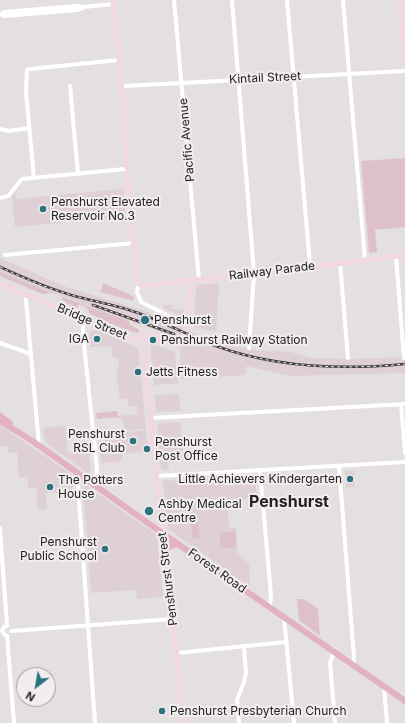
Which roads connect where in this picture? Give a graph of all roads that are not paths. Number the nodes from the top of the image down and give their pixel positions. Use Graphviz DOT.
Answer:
graph roads {
  1 [pos="174,0"];
  2 [pos="232,0"];
  3 [pos="287,0"];
  4 [pos="343,0"];
  5 [pos="400,0"];
  6 [pos="114,2"];
  7 [pos="1,14"];
  8 [pos="404,30"];
  9 [pos="119,60"];
  10 [pos="405,66"];
  11 [pos="405,71"];
  12 [pos="350,73"];
  13 [pos="294,76"];
  14 [pos="238,80"];
  15 [pos="183,83"];
  16 [pos="70,86"];
  17 [pos="123,86"];
  18 [pos="29,128"];
  19 [pos="0,129"];
  20 [pos="126,169"];
  21 [pos="78,174"];
  22 [pos="34,178"];
  23 [pos="0,198"];
  24 [pos="134,243"];
  25 [pos="5,255"];
  26 [pos="405,255"];
  27 [pos="396,256"];
  28 [pos="365,260"];
  29 [pos="340,263"];
  30 [pos="310,265"];
  31 [pos="254,273"];
  32 [pos="199,280"];
  33 [pos="191,281"];
  34 [pos="0,284"];
  35 [pos="139,284"];
  36 [pos="27,295"];
  37 [pos="86,319"];
  38 [pos="403,320"];
  39 [pos="187,327"];
  40 [pos="143,340"];
  41 [pos="0,343"];
  42 [pos="249,348"];
  43 [pos="31,354"];
  44 [pos="348,358"];
  45 [pos="404,358"];
  46 [pos="403,404"];
  47 [pos="0,416"];
  48 [pos="151,418"];
  49 [pos="0,421"];
  50 [pos="30,439"];
  51 [pos="39,445"];
  52 [pos="405,453"];
  53 [pos="405,462"];
  54 [pos="339,466"];
  55 [pos="260,471"];
  56 [pos="77,472"];
  57 [pos="157,476"];
  58 [pos="94,484"];
  59 [pos="0,528"];
  60 [pos="162,533"];
  61 [pos="178,544"];
  62 [pos="164,551"];
  63 [pos="270,608"];
  64 [pos="284,617"];
  65 [pos="173,619"];
  66 [pos="88,625"];
  67 [pos="7,626"];
  68 [pos="12,631"];
  69 [pos="1,632"];
  70 [pos="8,636"];
  71 [pos="286,642"];
  72 [pos="244,646"];
  73 [pos="334,652"];
  74 [pos="177,653"];
  75 [pos="353,665"];
  76 [pos="384,687"];
  77 [pos="393,693"];
  78 [pos="385,699"];
  79 [pos="405,701"];
  80 [pos="14,723"];
  81 [pos="95,723"];
  82 [pos="183,723"];
  83 [pos="239,723"];
  84 [pos="294,723"];
  85 [pos="335,723"];
  86 [pos="387,723"];
  1 -- 15 [label="street, Pacific Avenue"];
  2 -- 14 [label="street"];
  3 -- 13 [label="street"];
  4 -- 12 [label="street"];
  5 -- 8 [label="street"];
  6 -- 7 [label="street"];
  6 -- 9 [label="street"];
  8 -- 10 [label="street"];
  9 -- 17 [label="street"];
  9 -- 18 [label="street"];
  11 -- 12 [label="street, Kintail Street"];
  12 -- 13 [label="street, Kintail Street"];
  12 -- 28 [label="street"];
  13 -- 14 [label="street, Kintail Street"];
  13 -- 30 [label="street"];
  14 -- 15 [label="street, Kintail Street"];
  14 -- 31 [label="street"];
  15 -- 17 [label="street, Kintail Street"];
  15 -- 32 [label="street, Pacific Avenue"];
  16 -- 21 [label="street"];
  17 -- 20 [label="street"];
  18 -- 19 [label="street"];
  18 -- 22 [label="street"];
  20 -- 21 [label="street"];
  20 -- 24 [label="street"];
  21 -- 22 [label="street"];
  22 -- 23 [label="street"];
  24 -- 25 [label="street"];
  24 -- 35 [label="street"];
  26 -- 27 [label="street, Railway Parade"];
  27 -- 28 [label="street, Railway Parade"];
  27 -- 38 [label="street"];
  28 -- 29 [label="street, Railway Parade"];
  29 -- 30 [label="street, Railway Parade"];
  29 -- 44 [label="street"];
  30 -- 31 [label="street, Railway Parade"];
  31 -- 32 [label="street, Railway Parade"];
  31 -- 42 [label="street"];
  32 -- 33 [label="street, Railway Parade"];
  33 -- 35 [label="street, Railway Parade"];
  33 -- 39 [label="street"];
  34 -- 36 [label="street, Bridge Street"];
  35 -- 39 [label="street"];
  36 -- 37 [label="street, Bridge Street"];
  36 -- 43 [label="street"];
  37 -- 40 [label="street, Bridge Street"];
  37 -- 58 [label="street"];
  38 -- 45 [label="street"];
  39 -- 40 [label="street, Bridge Street"];
  40 -- 48 [label="street, Penshurst Street"];
  41 -- 43 [label="street"];
  43 -- 51 [label="street"];
  46 -- 48 [label="street"];
  46 -- 52 [label="street"];
  47 -- 50 [label="main road, Forest Road"];
  48 -- 57 [label="street, Penshurst Street"];
  49 -- 50 [label="main road, Forest Road"];
  50 -- 51 [label="main road, Forest Road"];
  51 -- 56 [label="main road, Forest Road"];
  53 -- 54 [label="street"];
  54 -- 55 [label="street"];
  54 -- 75 [label="street"];
  55 -- 57 [label="street"];
  55 -- 63 [label="street"];
  56 -- 58 [label="main road, Forest Road"];
  56 -- 66 [label="street"];
  57 -- 60 [label="street, Penshurst Street"];
  58 -- 60 [label="main road, Forest Road"];
  59 -- 67 [label="street"];
  60 -- 61 [label="main road, Forest Road"];
  60 -- 62 [label="street, Penshurst Street"];
  61 -- 62 [label="main road"];
  61 -- 63 [label="main road, Forest Road"];
  62 -- 65 [label="street, Penshurst Street"];
  63 -- 64 [label="main road, Forest Road"];
  64 -- 71 [label="street"];
  64 -- 73 [label="main road, Forest Road"];
  65 -- 66 [label="street"];
  65 -- 74 [label="street, Penshurst Street"];
  66 -- 68 [label="street"];
  66 -- 81 [label="street"];
  67 -- 68 [label="street"];
  67 -- 69 [label="street"];
  68 -- 70 [label="street"];
  69 -- 70 [label="street"];
  70 -- 80 [label="street"];
  71 -- 72 [label="street"];
  71 -- 84 [label="street"];
  72 -- 74 [label="street"];
  72 -- 83 [label="street"];
  73 -- 75 [label="main road, Forest Road"];
  73 -- 85 [label="street"];
  74 -- 82 [label="street, Penshurst Street"];
  75 -- 76 [label="main road, Forest Road"];
  76 -- 77 [label="main road, Forest Road"];
  76 -- 78 [label="street"];
  77 -- 78 [label="street"];
  77 -- 79 [label="main road, Forest Road"];
  78 -- 86 [label="street"];
}
